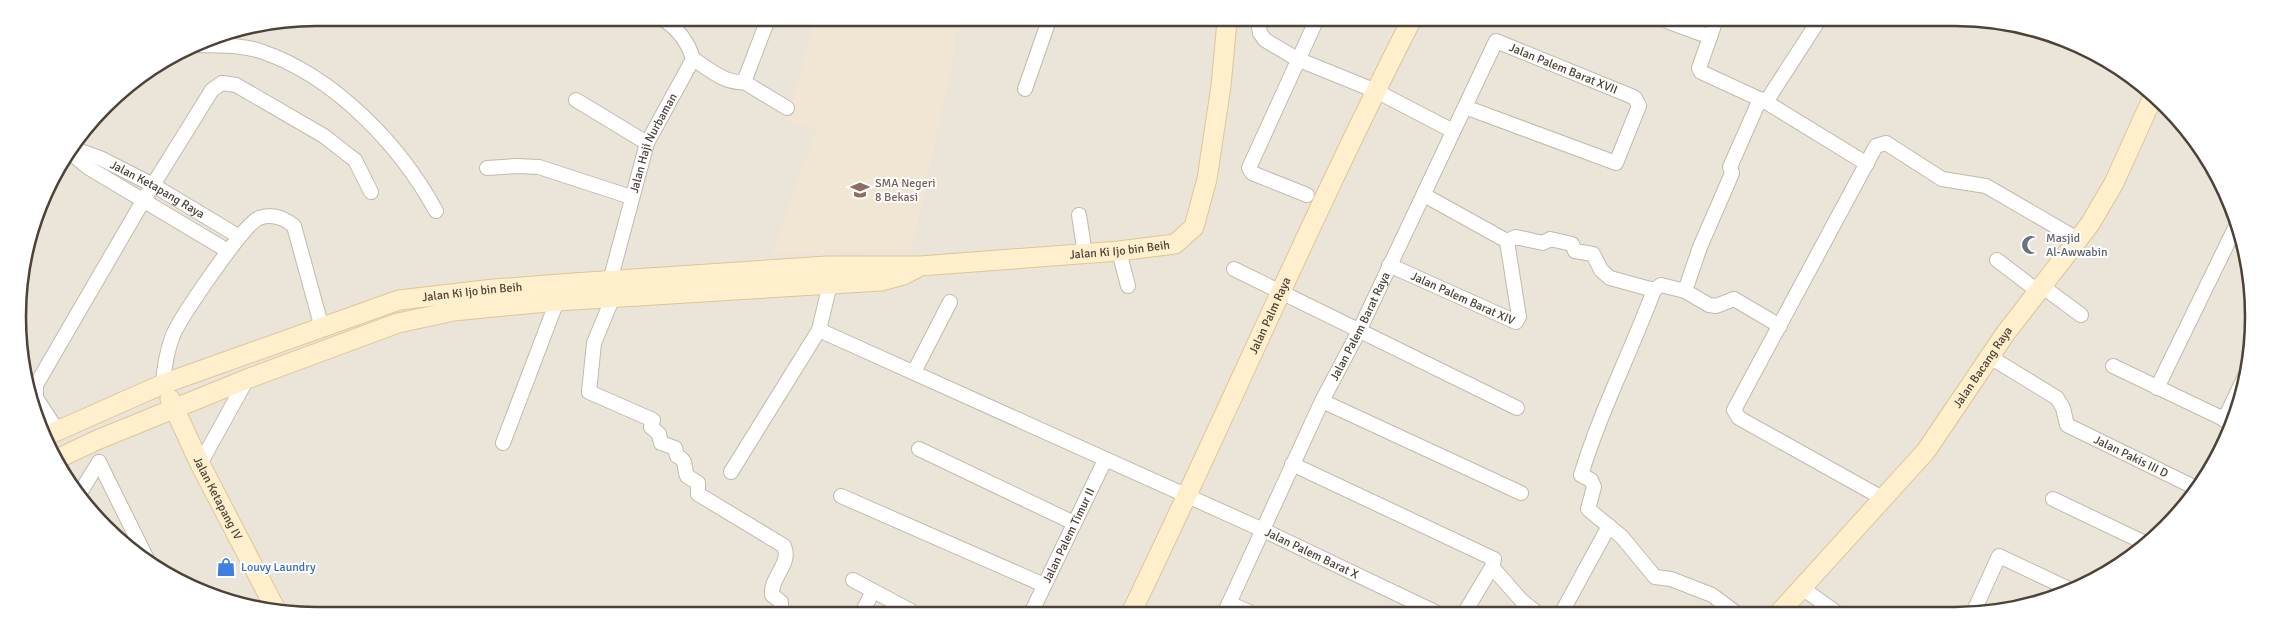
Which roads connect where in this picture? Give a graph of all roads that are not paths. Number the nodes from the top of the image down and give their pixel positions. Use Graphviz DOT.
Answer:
graph roads {
  1 [pos="673,26"];
  2 [pos="765,26"];
  3 [pos="1047,26"];
  4 [pos="1227,26"];
  5 [pos="1259,26"];
  6 [pos="1314,26"];
  7 [pos="1408,26"];
  8 [pos="1680,26"];
  9 [pos="1714,26"];
  10 [pos="1815,26"];
  11 [pos="1710,38"];
  12 [pos="1496,41"];
  13 [pos="212,46"];
  14 [pos="693,59"];
  15 [pos="1297,59"];
  16 [pos="744,82"];
  17 [pos="1025,89"];
  18 [pos="1376,91"];
  19 [pos="576,100"];
  20 [pos="1763,101"];
  21 [pos="2151,102"];
  22 [pos="1465,107"];
  23 [pos="786,108"];
  24 [pos="1452,131"];
  25 [pos="647,143"];
  26 [pos="78,150"];
  27 [pos="74,156"];
  28 [pos="1866,164"];
  29 [pos="487,168"];
  30 [pos="153,185"];
  31 [pos="371,192"];
  32 [pos="1307,195"];
  33 [pos="1424,196"];
  34 [pos="631,197"];
  35 [pos="143,201"];
  36 [pos="436,211"];
  37 [pos="1079,215"];
  38 [pos="2232,233"];
  39 [pos="238,236"];
  40 [pos="2078,240"];
  41 [pos="1507,241"];
  42 [pos="228,251"];
  43 [pos="1119,251"];
  44 [pos="1085,254"];
  45 [pos="1997,260"];
  46 [pos="1389,265"];
  47 [pos="920,266"];
  48 [pos="1234,269"];
  49 [pos="830,284"];
  50 [pos="1128,286"];
  51 [pos="611,289"];
  52 [pos="1654,290"];
  53 [pos="2041,290"];
  54 [pos="1282,291"];
  55 [pos="1684,291"];
  56 [pos="557,292"];
  57 [pos="950,302"];
  58 [pos="2081,315"];
  59 [pos="1780,326"];
  60 [pos="322,328"];
  61 [pos="819,330"];
  62 [pos="1359,331"];
  63 [pos="1990,357"];
  64 [pos="2113,366"];
  65 [pos="914,372"];
  66 [pos="248,379"];
  67 [pos="163,384"];
  68 [pos="2157,388"];
  69 [pos="36,392"];
  70 [pos="1322,401"];
  71 [pos="1517,408"];
  72 [pos="174,409"];
  73 [pos="42,411"];
  74 [pos="2226,420"];
  75 [pos="53,433"];
  76 [pos="503,443"];
  77 [pos="919,449"];
  78 [pos="62,457"];
  79 [pos="1105,460"];
  80 [pos="200,464"];
  81 [pos="1292,464"];
  82 [pos="731,472"];
  83 [pos="2191,485"];
  84 [pos="83,488"];
  85 [pos="1521,493"];
  86 [pos="841,496"];
  87 [pos="1188,496"];
  88 [pos="1884,498"];
  89 [pos="2054,499"];
  90 [pos="1074,523"];
  91 [pos="1609,526"];
  92 [pos="1263,530"];
  93 [pos="2139,540"];
  94 [pos="138,545"];
  95 [pos="1492,567"];
  96 [pos="853,580"];
  97 [pos="1044,585"];
  98 [pos="2060,587"];
  99 [pos="1802,588"];
  100 [pos="874,591"];
  101 [pos="272,603"];
  102 [pos="1975,606"];
  103 [pos="781,607"];
  104 [pos="865,607"];
  105 [pos="904,607"];
  106 [pos="1034,607"];
  107 [pos="1134,607"];
  108 [pos="1227,607"];
  109 [pos="1425,607"];
  110 [pos="1469,607"];
  111 [pos="1530,607"];
  112 [pos="1565,607"];
  113 [pos="1729,607"];
  114 [pos="1785,607"];
  115 [pos="1829,607"];
  1 -- 14 [label="street"];
  2 -- 16 [label="street"];
  3 -- 17 [label="street"];
  4 -- 43 [label="street, Jalan Ki Ijo bin Beih"];
  5 -- 15 [label="street"];
  6 -- 15 [label="street"];
  7 -- 18 [label="street, Jalan Palm Raya"];
  8 -- 11 [label="street"];
  9 -- 11 [label="street"];
  10 -- 20 [label="street"];
  11 -- 20 [label="street"];
  12 -- 22 [label="street, Jalan Palem Barat Raya"];
  12 -- 22 [label="street, Jalan Palem Barat XVII"];
  13 -- 36 [label="street"];
  14 -- 16 [label="street"];
  14 -- 25 [label="street, Jalan Haji Nurbaman"];
  15 -- 18 [label="street"];
  15 -- 32 [label="street"];
  16 -- 23 [label="street"];
  18 -- 24 [label="street"];
  18 -- 54 [label="street, Jalan Palm Raya"];
  19 -- 25 [label="street"];
  20 -- 28 [label="street"];
  20 -- 55 [label="street"];
  21 -- 40 [label="street, Jalan Bacang Raya"];
  22 -- 24 [label="street, Jalan Palem Barat Raya"];
  24 -- 33 [label="street, Jalan Palem Barat Raya"];
  25 -- 34 [label="street, Jalan Haji Nurbaman"];
  26 -- 30 [label="street, Jalan Ketapang Raya"];
  27 -- 35 [label="street, Jalan Ketapang Raya"];
  28 -- 40 [label="street"];
  28 -- 59 [label="street"];
  29 -- 34 [label="street"];
  30 -- 31 [label="street"];
  30 -- 35 [label="street"];
  30 -- 39 [label="street, Jalan Ketapang Raya"];
  33 -- 41 [label="street"];
  33 -- 46 [label="street, Jalan Palem Barat Raya"];
  34 -- 51 [label="street, Jalan Haji Nurbaman"];
  35 -- 42 [label="street, Jalan Ketapang Raya"];
  35 -- 69 [label="street"];
  37 -- 44 [label="street"];
  38 -- 68 [label="street"];
  39 -- 42 [label="street"];
  39 -- 60 [label="street"];
  40 -- 53 [label="street, Jalan Bacang Raya"];
  41 -- 46 [label="street, Jalan Palem Barat XIV"];
  41 -- 52 [label="street"];
  42 -- 67 [label="street"];
  43 -- 44 [label="street, Jalan Ki Ijo bin Beih"];
  43 -- 50 [label="street"];
  44 -- 47 [label="street, Jalan Ki Ijo bin Beih"];
  45 -- 53 [label="street"];
  46 -- 62 [label="street, Jalan Palem Barat Raya"];
  47 -- 49 [label="street, Jalan Ki Ijo bin Beih"];
  47 -- 51 [label="street, Jalan Ki Ijo bin Beih"];
  48 -- 54 [label="street"];
  49 -- 51 [label="street, Jalan Ki Ijo bin Beih"];
  49 -- 61 [label="street"];
  51 -- 56 [label="street, Jalan Ki Ijo bin Beih"];
  51 -- 103 [label="street, Jalan Haji Nurbaman"];
  52 -- 55 [label="street"];
  52 -- 91 [label="street"];
  53 -- 58 [label="street"];
  53 -- 63 [label="street, Jalan Bacang Raya"];
  54 -- 62 [label="street"];
  54 -- 87 [label="street, Jalan Palm Raya"];
  55 -- 59 [label="street"];
  56 -- 60 [label="street, Jalan Ki Ijo bin Beih"];
  56 -- 66 [label="street, Jalan Ki Ijo bin Beih"];
  56 -- 76 [label="street"];
  57 -- 65 [label="street"];
  59 -- 88 [label="street"];
  60 -- 67 [label="street, Jalan Ki Ijo bin Beih"];
  61 -- 65 [label="street, Jalan Palem Barat X"];
  61 -- 82 [label="street"];
  62 -- 70 [label="street, Jalan Palem Barat Raya"];
  62 -- 71 [label="street"];
  63 -- 83 [label="street, Jalan Pakis III D"];
  63 -- 88 [label="street, Jalan Bacang Raya"];
  64 -- 68 [label="street"];
  65 -- 79 [label="street, Jalan Palem Barat X"];
  66 -- 72 [label="street, Jalan Ki Ijo bin Beih"];
  66 -- 80 [label="street"];
  67 -- 72 [label="street, Jalan Ketapang IV"];
  67 -- 75 [label="street, Jalan Ki Ijo bin Beih"];
  68 -- 74 [label="street"];
  70 -- 81 [label="street, Jalan Palem Barat Raya"];
  70 -- 85 [label="street"];
  72 -- 78 [label="street, Jalan Ki Ijo bin Beih"];
  72 -- 80 [label="street, Jalan Ketapang IV"];
  73 -- 75 [label="street"];
  77 -- 90 [label="street"];
  79 -- 87 [label="street, Jalan Palem Barat X"];
  79 -- 90 [label="street, Jalan Palem Timur II"];
  80 -- 101 [label="street, Jalan Ketapang IV"];
  81 -- 92 [label="street, Jalan Palem Barat Raya"];
  81 -- 95 [label="street"];
  84 -- 94 [label="street"];
  86 -- 97 [label="street"];
  87 -- 92 [label="street, Jalan Palem Barat X"];
  87 -- 107 [label="street, Jalan Palm Raya"];
  88 -- 99 [label="street, Jalan Bacang Raya"];
  89 -- 93 [label="street"];
  90 -- 97 [label="street, Jalan Palem Timur II"];
  91 -- 112 [label="street"];
  91 -- 113 [label="street"];
  92 -- 108 [label="street, Jalan Palem Barat Raya"];
  92 -- 109 [label="street, Jalan Palem Barat X"];
  95 -- 110 [label="street"];
  95 -- 111 [label="street"];
  96 -- 100 [label="street"];
  97 -- 106 [label="street, Jalan Palem Timur II"];
  98 -- 102 [label="street"];
  99 -- 114 [label="street, Jalan Bacang Raya"];
  99 -- 115 [label="street"];
  100 -- 104 [label="street"];
  100 -- 105 [label="street"];
}
